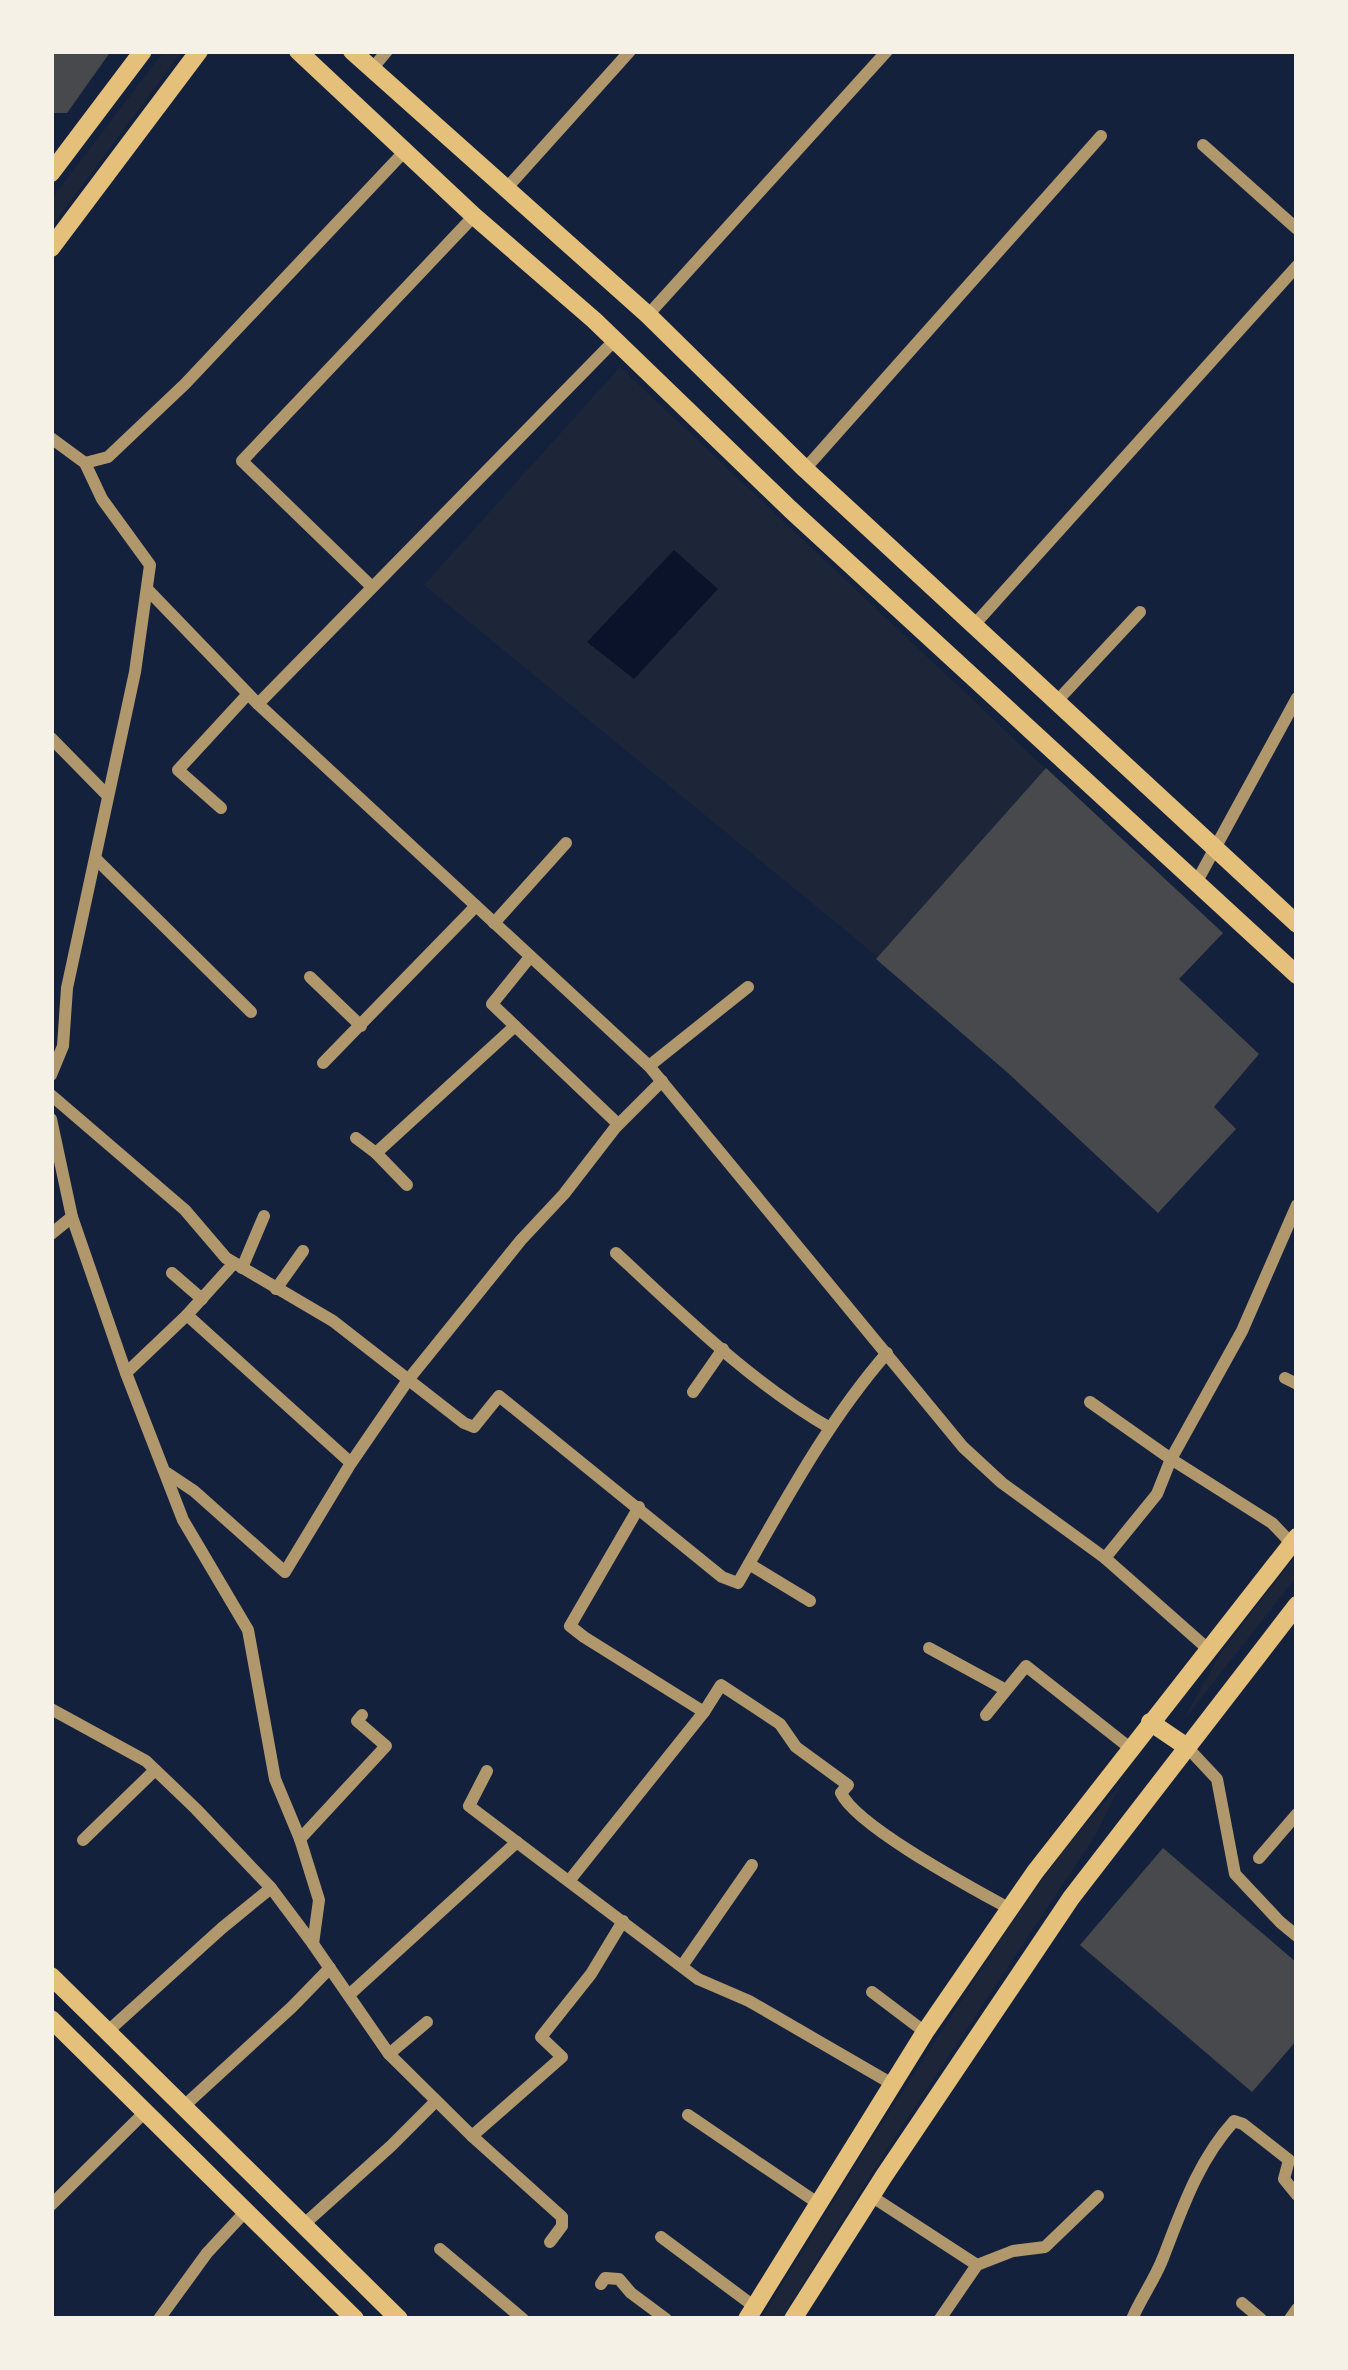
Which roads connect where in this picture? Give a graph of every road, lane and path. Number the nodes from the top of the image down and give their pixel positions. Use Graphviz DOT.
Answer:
graph roads {
  1 [pos="143,51"];
  2 [pos="199,51"];
  3 [pos="298,51"];
  4 [pos="352,51"];
  5 [pos="387,51"];
  6 [pos="630,51"];
  7 [pos="887,51"];
  8 [pos="371,70"];
  9 [pos="1101,136"];
  10 [pos="1203,145"];
  11 [pos="58,148"];
  12 [pos="404,152"];
  13 [pos="51,173"];
  14 [pos="505,190"];
  15 [pos="473,216"];
  16 [pos="1297,229"];
  17 [pos="51,248"];
  18 [pos="1297,266"];
  19 [pos="648,315"];
  20 [pos="615,340"];
  21 [pos="51,438"];
  22 [pos="85,463"];
  23 [pos="805,469"];
  24 [pos="370,586"];
  25 [pos="147,589"];
  26 [pos="1140,612"];
  27 [pos="974,625"];
  28 [pos="1297,698"];
  29 [pos="253,699"];
  30 [pos="1058,701"];
  31 [pos="51,738"];
  32 [pos="108,796"];
  33 [pos="221,808"];
  34 [pos="566,843"];
  35 [pos="1217,848"];
  36 [pos="96,859"];
  37 [pos="1196,883"];
  38 [pos="476,906"];
  39 [pos="494,923"];
  40 [pos="1297,924"];
  41 [pos="530,957"];
  42 [pos="51,972"];
  43 [pos="1297,975"];
  44 [pos="310,977"];
  45 [pos="748,987"];
  46 [pos="67,988"];
  47 [pos="250,1012"];
  48 [pos="361,1026"];
  49 [pos="514,1026"];
  50 [pos="322,1063"];
  51 [pos="650,1066"];
  52 [pos="51,1075"];
  53 [pos="662,1081"];
  54 [pos="51,1095"];
  55 [pos="51,1119"];
  56 [pos="619,1124"];
  57 [pos="356,1138"];
  58 [pos="376,1154"];
  59 [pos="745,1181"];
  60 [pos="407,1185"];
  61 [pos="1297,1205"];
  62 [pos="264,1216"];
  63 [pos="72,1217"];
  64 [pos="51,1234"];
  65 [pos="303,1251"];
  66 [pos="616,1253"];
  67 [pos="238,1265"];
  68 [pos="172,1273"];
  69 [pos="276,1289"];
  70 [pos="202,1299"];
  71 [pos="187,1316"];
  72 [pos="723,1349"];
  73 [pos="887,1353"];
  74 [pos="126,1372"];
  75 [pos="408,1380"];
  76 [pos="693,1392"];
  77 [pos="1090,1402"];
  78 [pos="830,1427"];
  79 [pos="963,1447"];
  80 [pos="1171,1460"];
  81 [pos="351,1463"];
  82 [pos="166,1472"];
  83 [pos="639,1507"];
  84 [pos="1294,1540"];
  85 [pos="1105,1558"];
  86 [pos="749,1564"];
  87 [pos="810,1601"];
  88 [pos="1297,1605"];
  89 [pos="929,1648"];
  90 [pos="1208,1649"];
  91 [pos="1006,1690"];
  92 [pos="51,1709"];
  93 [pos="704,1712"];
  94 [pos="362,1715"];
  95 [pos="986,1715"];
  96 [pos="1150,1722"];
  97 [pos="1187,1747"];
  98 [pos="1130,1748"];
  99 [pos="155,1770"];
  100 [pos="488,1771"];
  101 [pos="1297,1814"];
  102 [pos="300,1839"];
  103 [pos="82,1840"];
  104 [pos="517,1841"];
  105 [pos="1259,1858"];
  106 [pos="752,1865"];
  107 [pos="569,1881"];
  108 [pos="271,1888"];
  109 [pos="1010,1909"];
  110 [pos="623,1922"];
  111 [pos="1297,1936"];
  112 [pos="313,1944"];
  113 [pos="682,1966"];
  114 [pos="330,1968"];
  115 [pos="51,1976"];
  116 [pos="872,1993"];
  117 [pos="349,1995"];
  118 [pos="51,2019"];
  119 [pos="428,2022"];
  120 [pos="107,2032"];
  121 [pos="926,2032"];
  122 [pos="389,2054"];
  123 [pos="894,2085"];
  124 [pos="436,2101"];
  125 [pos="183,2107"];
  126 [pos="145,2112"];
  127 [pos="688,2115"];
  128 [pos="472,2136"];
  129 [pos="1297,2194"];
  130 [pos="872,2196"];
  131 [pos="1098,2196"];
  132 [pos="820,2204"];
  133 [pos="51,2205"];
  134 [pos="246,2211"];
  135 [pos="302,2226"];
  136 [pos="661,2237"];
  137 [pos="550,2242"];
  138 [pos="440,2249"];
  139 [pos="977,2264"];
  140 [pos="601,2284"];
  141 [pos="1242,2302"];
  142 [pos="1297,2309"];
  143 [pos="751,2313"];
  144 [pos="159,2319"];
  145 [pos="355,2319"];
  146 [pos="399,2319"];
  147 [pos="523,2319"];
  148 [pos="667,2319"];
  149 [pos="793,2319"];
  150 [pos="940,2319"];
  151 [pos="1132,2319"];
  152 [pos="1262,2319"];
  153 [pos="1290,2319"];
  1 -- 11 [label="main road"];
  2 -- 17 [label="main road"];
  3 -- 12 [label="main road"];
  4 -- 8 [label="main road"];
  5 -- 8 [label="street"];
  6 -- 14 [label="street"];
  7 -- 19 [label="street"];
  8 -- 14 [label="main road"];
  9 -- 23 [label="street"];
  10 -- 16 [label="street"];
  11 -- 13 [label="main road"];
  12 -- 15 [label="main road"];
  12 -- 22 [label="street"];
  14 -- 19 [label="main road"];
  15 -- 20 [label="main road"];
  15 -- 24 [label="street"];
  18 -- 27 [label="street"];
  19 -- 20 [label="main road"];
  19 -- 23 [label="main road"];
  20 -- 24 [label="street"];
  20 -- 37 [label="main road"];
  21 -- 22 [label="street"];
  22 -- 25 [label="street"];
  23 -- 27 [label="main road"];
  24 -- 29 [label="street"];
  25 -- 29 [label="street"];
  25 -- 32 [label="street"];
  26 -- 30 [label="street"];
  27 -- 30 [label="main road"];
  28 -- 35 [label="street"];
  29 -- 33 [label="street"];
  29 -- 38 [label="street"];
  30 -- 35 [label="main road"];
  31 -- 32 [label="street"];
  32 -- 36 [label="street"];
  34 -- 39 [label="street"];
  35 -- 37 [label="street"];
  35 -- 40 [label="main road"];
  36 -- 46 [label="street"];
  36 -- 47 [label="street"];
  37 -- 43 [label="main road"];
  38 -- 39 [label="street"];
  38 -- 48 [label="street"];
  39 -- 41 [label="street"];
  41 -- 49 [label="street"];
  41 -- 51 [label="street"];
  42 -- 46 [label="street"];
  44 -- 48 [label="street"];
  45 -- 51 [label="street"];
  46 -- 52 [label="street"];
  48 -- 50 [label="street"];
  49 -- 56 [label="street"];
  49 -- 58 [label="street"];
  51 -- 53 [label="street"];
  53 -- 56 [label="street"];
  53 -- 59 [label="street"];
  54 -- 67 [label="street"];
  55 -- 63 [label="street"];
  56 -- 75 [label="street"];
  57 -- 58 [label="street"];
  58 -- 60 [label="street"];
  59 -- 73 [label="street"];
  59 -- 79 [label="street"];
  61 -- 80 [label="street"];
  62 -- 67 [label="street"];
  63 -- 64 [label="street"];
  63 -- 74 [label="street"];
  65 -- 69 [label="street"];
  66 -- 72 [label="street"];
  67 -- 69 [label="street"];
  67 -- 70 [label="street"];
  68 -- 70 [label="street"];
  69 -- 75 [label="street"];
  70 -- 71 [label="street"];
  71 -- 74 [label="street"];
  71 -- 81 [label="street"];
  72 -- 76 [label="street"];
  72 -- 78 [label="street"];
  73 -- 78 [label="street"];
  73 -- 79 [label="street"];
  74 -- 82 [label="street"];
  75 -- 81 [label="street"];
  75 -- 83 [label="street"];
  77 -- 80 [label="street"];
  78 -- 86 [label="street"];
  79 -- 85 [label="street"];
  80 -- 84 [label="street"];
  80 -- 85 [label="street"];
  81 -- 82 [label="street"];
  82 -- 102 [label="street"];
  83 -- 86 [label="street"];
  83 -- 93 [label="street"];
  84 -- 90 [label="main road"];
  85 -- 90 [label="street"];
  86 -- 87 [label="street"];
  88 -- 97 [label="main road"];
  89 -- 91 [label="street"];
  90 -- 96 [label="main road"];
  91 -- 95 [label="street"];
  91 -- 98 [label="street"];
  92 -- 99 [label="street"];
  93 -- 107 [label="street"];
  93 -- 109 [label="street"];
  94 -- 102 [label="street"];
  96 -- 97 [label="main road"];
  96 -- 98 [label="main road"];
  97 -- 111 [label="street"];
  97 -- 130 [label="main road"];
  98 -- 109 [label="main road"];
  99 -- 103 [label="street"];
  99 -- 108 [label="street"];
  100 -- 104 [label="street"];
  101 -- 105 [label="street"];
  102 -- 112 [label="street"];
  104 -- 107 [label="street"];
  104 -- 117 [label="street"];
  106 -- 113 [label="street"];
  107 -- 110 [label="street"];
  108 -- 112 [label="street"];
  108 -- 120 [label="street"];
  109 -- 121 [label="main road"];
  110 -- 113 [label="street"];
  110 -- 128 [label="street"];
  112 -- 114 [label="street"];
  113 -- 123 [label="street"];
  114 -- 117 [label="street"];
  114 -- 125 [label="street"];
  115 -- 120 [label="main road"];
  116 -- 121 [label="street"];
  117 -- 122 [label="street"];
  118 -- 126 [label="main road"];
  119 -- 122 [label="street"];
  120 -- 125 [label="main road"];
  121 -- 123 [label="main road"];
  122 -- 124 [label="street"];
  123 -- 132 [label="main road"];
  124 -- 128 [label="street"];
  124 -- 135 [label="street"];
  125 -- 135 [label="main road"];
  126 -- 133 [label="street"];
  126 -- 134 [label="main road"];
  127 -- 132 [label="street"];
  128 -- 137 [label="street"];
  129 -- 151 [label="street"];
  130 -- 139 [label="street"];
  130 -- 149 [label="main road"];
  131 -- 139 [label="street"];
  132 -- 143 [label="main road"];
  134 -- 144 [label="street"];
  134 -- 145 [label="main road"];
  135 -- 146 [label="main road"];
  136 -- 143 [label="street"];
  138 -- 147 [label="street"];
  139 -- 150 [label="street"];
  140 -- 148 [label="street"];
  141 -- 152 [label="street"];
  142 -- 153 [label="street"];
}
